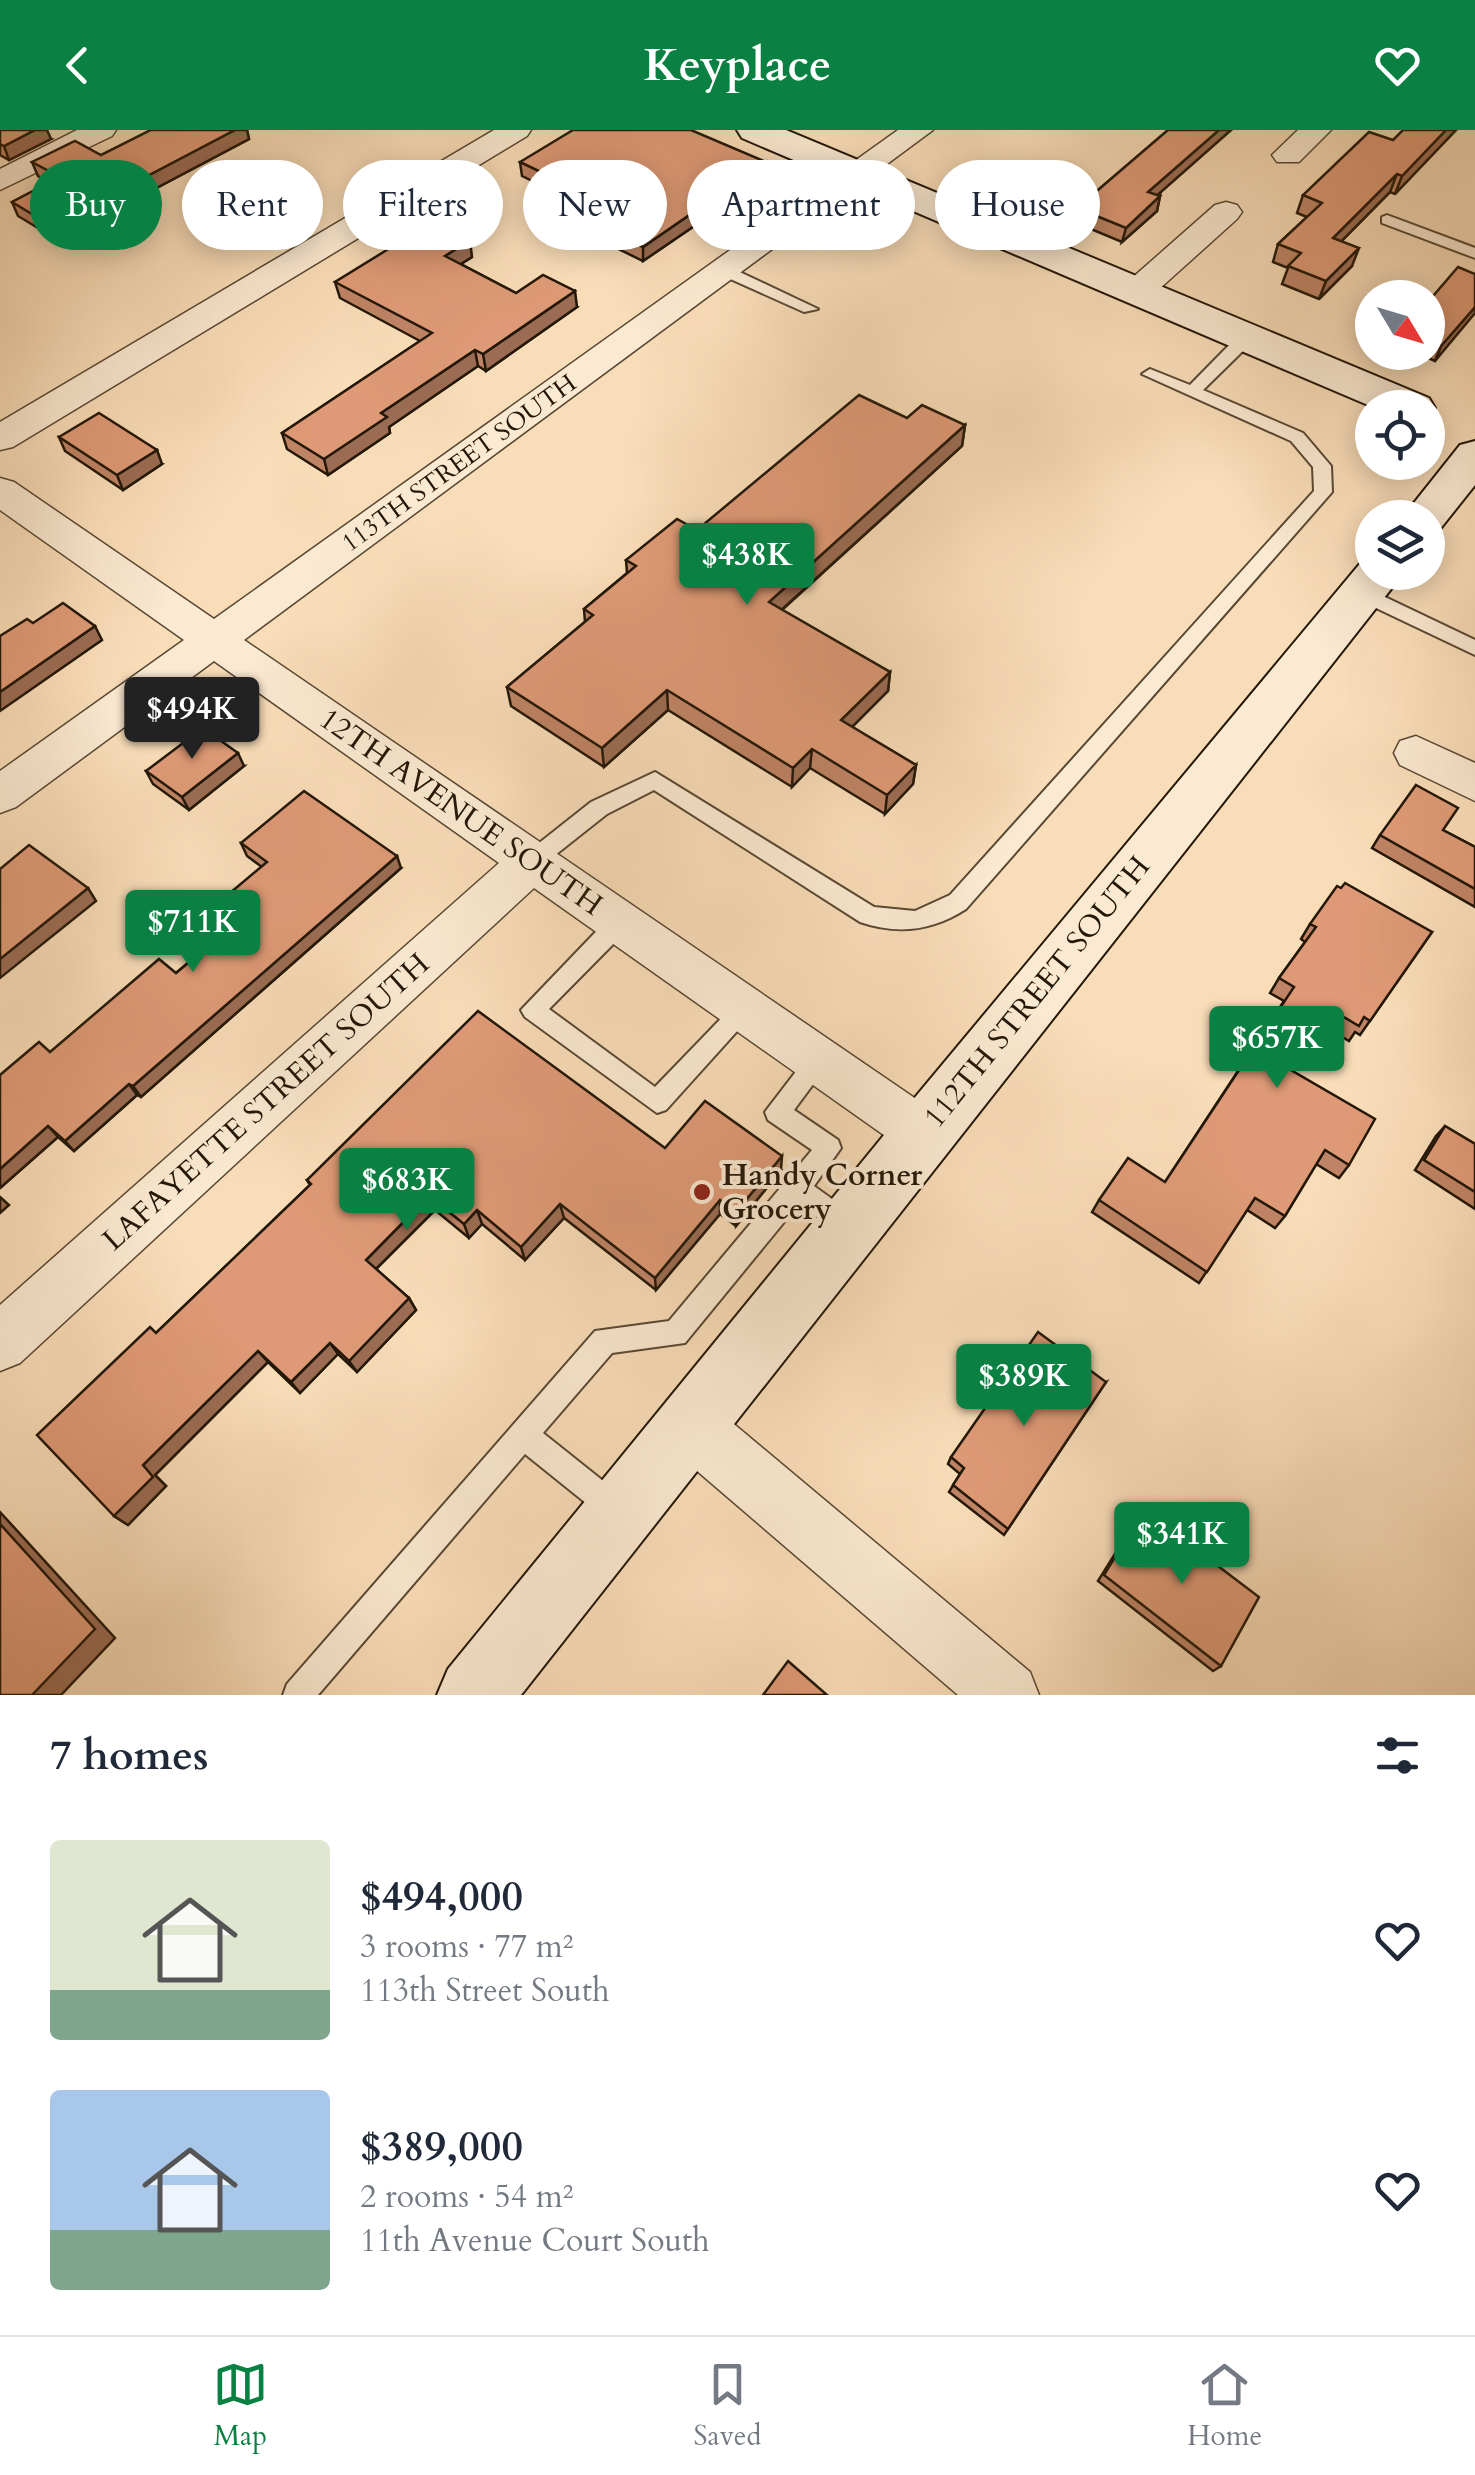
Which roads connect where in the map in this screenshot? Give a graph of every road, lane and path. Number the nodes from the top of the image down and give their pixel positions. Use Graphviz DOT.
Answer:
graph roads {
  1 [pos="101,130"];
  2 [pos="516,130"];
  3 [pos="755,130"];
  4 [pos="918,130"];
  5 [pos="1316,130"];
  6 [pos="1288,155"];
  7 [pos="825,160"];
  8 [pos="877,160"];
  9 [pos="0,181"];
  10 [pos="915,198"];
  11 [pos="1226,212"];
  12 [pos="1387,220"];
  13 [pos="752,250"];
  14 [pos="1475,253"];
  15 [pos="724,270"];
  16 [pos="1135,293"];
  17 [pos="810,309"];
  18 [pos="1246,338"];
  19 [pos="1150,374"];
  20 [pos="1371,390"];
  21 [pos="1192,392"];
  22 [pos="1445,420"];
  23 [pos="1475,432"];
  24 [pos="0,438"];
  25 [pos="1475,455"];
  26 [pos="0,492"];
  27 [pos="1439,500"];
  28 [pos="1364,590"];
  29 [pos="1381,590"];
  30 [pos="215,641"];
  31 [pos="1475,648"];
  32 [pos="1416,754"];
  33 [pos="1475,784"];
  34 [pos="0,794"];
  35 [pos="532,861"];
  36 [pos="620,922"];
  37 [pos="745,1010"];
  38 [pos="818,1060"];
  39 [pos="922,1132"];
  40 [pos="796,1188"];
  41 [pos="848,1226"];
  42 [pos="0,1343"];
  43 [pos="689,1425"];
  44 [pos="524,1434"];
  45 [pos="620,1512"];
  46 [pos="298,1695"];
  47 [pos="474,1695"];
  48 [pos="1007,1695"];
  1 -- 9 [label="street"];
  2 -- 24 [label="street"];
  3 -- 7 [label="main road"];
  4 -- 8 [label="street, 113TH STREET SOUTH"];
  5 -- 6 [label="street"];
  10 -- 16 [label="main road"];
  11 -- 16 [label="street"];
  12 -- 14 [label="lane"];
  13 -- 15 [label="street, 113TH STREET SOUTH"];
  15 -- 17 [label="lane"];
  15 -- 30 [label="street, 113TH STREET SOUTH"];
  16 -- 18 [label="main road"];
  18 -- 20 [label="main road"];
  18 -- 21 [label="lane"];
  19 -- 21 [label="lane"];
  21 -- 35 [label="lane"];
  22 -- 23 [label="main road"];
  25 -- 27 [label="main road"];
  26 -- 30 [label="street, 12TH AVENUE SOUTH"];
  28 -- 39 [label="main road, 112TH STREET SOUTH"];
  29 -- 31 [label="lane"];
  30 -- 34 [label="street, 113TH STREET SOUTH"];
  30 -- 35 [label="street, 12TH AVENUE SOUTH"];
  32 -- 33 [label="street"];
  35 -- 36 [label="street, 12TH AVENUE SOUTH"];
  35 -- 42 [label="street, LAFAYETTE STREET SOUTH"];
  36 -- 37 [label="street, 12TH AVENUE SOUTH"];
  36 -- 37 [label="lane"];
  37 -- 38 [label="street, 12TH AVENUE SOUTH"];
  38 -- 39 [label="street, 12TH AVENUE SOUTH"];
  38 -- 40 [label="lane"];
  39 -- 41 [label="main road, 112TH STREET SOUTH"];
  40 -- 41 [label="lane"];
  40 -- 44 [label="lane"];
  41 -- 43 [label="main road, 112TH STREET SOUTH"];
  43 -- 45 [label="main road, 112TH STREET SOUTH"];
  43 -- 48 [label="street"];
  44 -- 45 [label="lane"];
  44 -- 46 [label="lane"];
  45 -- 47 [label="main road, 112TH STREET SOUTH"];
}
